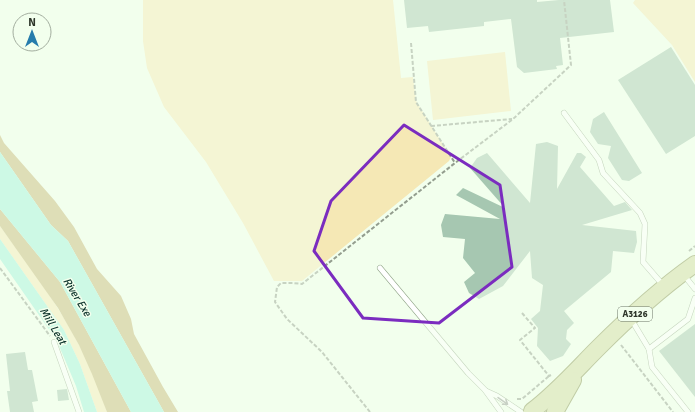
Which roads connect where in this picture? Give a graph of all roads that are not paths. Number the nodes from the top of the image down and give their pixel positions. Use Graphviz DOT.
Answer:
graph roads {
  1 [pos="564,113"];
  2 [pos="380,268"];
  3 [pos="689,268"];
  4 [pos="665,288"];
  5 [pos="695,289"];
  6 [pos="695,298"];
  7 [pos="630,318"];
  8 [pos="54,342"];
  9 [pos="649,349"];
  10 [pos="579,368"];
  11 [pos="485,390"];
  12 [pos="79,412"];
  13 [pos="501,412"];
  14 [pos="528,412"];
  15 [pos="555,412"];
  16 [pos="688,412"];
  1 -- 4 [label="lane"];
  2 -- 11 [label="lane"];
  3 -- 4 [label="main road, A3126"];
  3 -- 5 [label="lane"];
  4 -- 7 [label="main road, A3126"];
  6 -- 9 [label="lane"];
  7 -- 9 [label="lane"];
  7 -- 10 [label="main road, A3126"];
  8 -- 12 [label="lane"];
  9 -- 16 [label="lane"];
  10 -- 14 [label="main road, A3126"];
  10 -- 15 [label="main road, A3126"];
  11 -- 13 [label="lane"];
  11 -- 14 [label="lane, one-way"];
}
